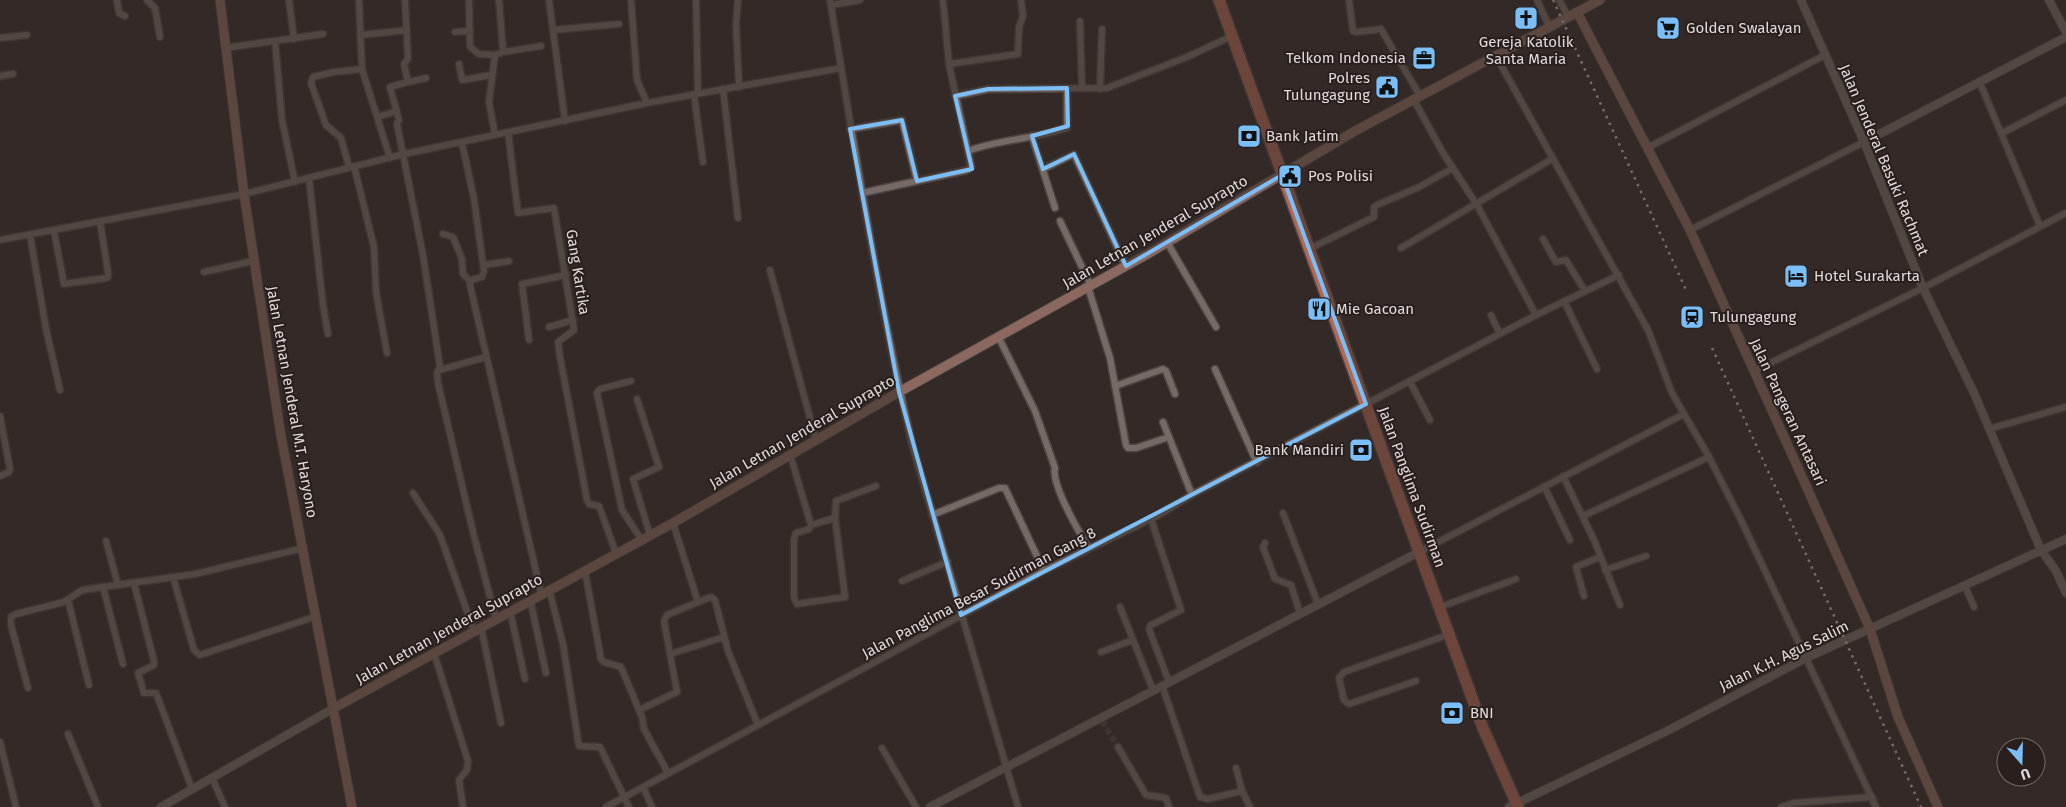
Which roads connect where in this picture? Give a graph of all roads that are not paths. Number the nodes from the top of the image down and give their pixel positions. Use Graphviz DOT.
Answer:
graph roads {
  1 [pos="117,0"];
  2 [pos="146,0"];
  3 [pos="220,0"];
  4 [pos="289,0"];
  5 [pos="359,0"];
  6 [pos="405,0"];
  7 [pos="469,0"];
  8 [pos="498,0"];
  9 [pos="549,0"];
  10 [pos="631,0"];
  11 [pos="696,0"];
  12 [pos="738,0"];
  13 [pos="860,0"];
  14 [pos="943,0"];
  15 [pos="1021,0"];
  16 [pos="1219,0"];
  17 [pos="1348,0"];
  18 [pos="1537,0"];
  19 [pos="1559,0"];
  20 [pos="1600,0"];
  21 [pos="1801,0"];
  22 [pos="2049,0"];
  23 [pos="831,2"];
  24 [pos="1577,12"];
  25 [pos="125,16"];
  26 [pos="1568,16"];
  27 [pos="1080,21"];
  28 [pos="620,24"];
  29 [pos="1549,26"];
  30 [pos="1102,29"];
  31 [pos="407,30"];
  32 [pos="553,30"];
  33 [pos="470,31"];
  34 [pos="455,32"];
  35 [pos="2066,32"];
  36 [pos="27,34"];
  37 [pos="323,34"];
  38 [pos="362,35"];
  39 [pos="1232,36"];
  40 [pos="160,37"];
  41 [pos="2066,37"];
  42 [pos="0,38"];
  43 [pos="294,39"];
  44 [pos="275,40"];
  45 [pos="541,46"];
  46 [pos="225,48"];
  47 [pos="502,52"];
  48 [pos="495,54"];
  49 [pos="1825,55"];
  50 [pos="1496,56"];
  51 [pos="459,64"];
  52 [pos="949,64"];
  53 [pos="840,68"];
  54 [pos="362,69"];
  55 [pos="13,74"];
  56 [pos="492,75"];
  57 [pos="0,76"];
  58 [pos="426,78"];
  59 [pos="408,82"];
  60 [pos="1980,83"];
  61 [pos="739,87"];
  62 [pos="1067,88"];
  63 [pos="1082,88"];
  64 [pos="723,89"];
  65 [pos="1100,89"];
  66 [pos="696,94"];
  67 [pos="955,96"];
  68 [pos="1417,98"];
  69 [pos="2066,100"];
  70 [pos="647,103"];
  71 [pos="397,111"];
  72 [pos="377,117"];
  73 [pos="565,121"];
  74 [pos="850,129"];
  75 [pos="508,132"];
  76 [pos="2002,133"];
  77 [pos="495,135"];
  78 [pos="1032,136"];
  79 [pos="1864,142"];
  80 [pos="462,143"];
  81 [pos="1649,148"];
  82 [pos="968,150"];
  83 [pos="404,154"];
  84 [pos="390,158"];
  85 [pos="1552,159"];
  86 [pos="703,162"];
  87 [pos="352,167"];
  88 [pos="1453,168"];
  89 [pos="1043,169"];
  90 [pos="1282,175"];
  91 [pos="308,178"];
  92 [pos="917,181"];
  93 [pos="296,182"];
  94 [pos="862,192"];
  95 [pos="244,194"];
  96 [pos="1477,205"];
  97 [pos="1055,208"];
  98 [pos="2066,213"];
  99 [pos="738,218"];
  100 [pos="1060,220"];
  101 [pos="100,222"];
  102 [pos="2040,226"];
  103 [pos="1690,230"];
  104 [pos="54,231"];
  105 [pos="443,234"];
  106 [pos="30,236"];
  107 [pos="1543,239"];
  108 [pos="0,240"];
  109 [pos="1168,242"];
  110 [pos="1401,248"];
  111 [pos="1309,249"];
  112 [pos="254,261"];
  113 [pos="509,261"];
  114 [pos="484,265"];
  115 [pos="1126,266"];
  116 [pos="770,270"];
  117 [pos="204,272"];
  118 [pos="566,275"];
  119 [pos="1619,275"];
  120 [pos="470,281"];
  121 [pos="1089,287"];
  122 [pos="1923,288"];
  123 [pos="1585,291"];
  124 [pos="1564,301"];
  125 [pos="1491,315"];
  126 [pos="1536,315"];
  127 [pos="573,320"];
  128 [pos="548,326"];
  129 [pos="1216,327"];
  130 [pos="328,334"];
  131 [pos="1500,334"];
  132 [pos="998,336"];
  133 [pos="529,340"];
  134 [pos="387,353"];
  135 [pos="486,357"];
  136 [pos="1215,369"];
  137 [pos="1597,369"];
  138 [pos="440,370"];
  139 [pos="1754,371"];
  140 [pos="631,381"];
  141 [pos="1410,382"];
  142 [pos="1115,386"];
  143 [pos="60,390"];
  144 [pos="899,392"];
  145 [pos="1175,394"];
  146 [pos="637,399"];
  147 [pos="1366,404"];
  148 [pos="2066,407"];
  149 [pos="1684,414"];
  150 [pos="0,416"];
  151 [pos="1430,420"];
  152 [pos="1163,422"];
  153 [pos="1989,429"];
  154 [pos="1169,437"];
  155 [pos="816,440"];
  156 [pos="790,454"];
  157 [pos="1709,457"];
  158 [pos="1257,462"];
  159 [pos="0,476"];
  160 [pos="1564,476"];
  161 [pos="876,486"];
  162 [pos="1544,486"];
  163 [pos="413,493"];
  164 [pos="1192,495"];
  165 [pos="1283,513"];
  166 [pos="932,515"];
  167 [pos="1583,516"];
  168 [pos="835,518"];
  169 [pos="1151,519"];
  170 [pos="673,523"];
  171 [pos="811,525"];
  172 [pos="646,537"];
  173 [pos="2066,539"];
  174 [pos="1570,540"];
  175 [pos="106,542"];
  176 [pos="1265,543"];
  177 [pos="304,548"];
  178 [pos="1088,548"];
  179 [pos="2041,550"];
  180 [pos="1419,552"];
  181 [pos="616,553"];
  182 [pos="1646,556"];
  183 [pos="1600,557"];
  184 [pos="947,562"];
  185 [pos="1605,570"];
  186 [pos="585,571"];
  187 [pos="1044,571"];
  188 [pos="173,577"];
  189 [pos="1516,579"];
  190 [pos="902,581"];
  191 [pos="134,583"];
  192 [pos="118,585"];
  193 [pos="1965,586"];
  194 [pos="103,587"];
  195 [pos="545,591"];
  196 [pos="2066,593"];
  197 [pos="1584,596"];
  198 [pos="530,599"];
  199 [pos="68,600"];
  200 [pos="698,602"];
  201 [pos="1318,604"];
  202 [pos="1620,605"];
  203 [pos="1120,607"];
  204 [pos="1440,607"];
  205 [pos="1974,607"];
  206 [pos="510,611"];
  207 [pos="1300,613"];
  208 [pos="961,615"];
  209 [pos="317,616"];
  210 [pos="496,619"];
  211 [pos="478,629"];
  212 [pos="1870,629"];
  213 [pos="1450,634"];
  214 [pos="724,636"];
  215 [pos="1133,640"];
  216 [pos="1101,652"];
  217 [pos="434,653"];
  218 [pos="670,654"];
  219 [pos="1806,658"];
  220 [pos="123,664"];
  221 [pos="546,673"];
  222 [pos="525,680"];
  223 [pos="1416,681"];
  224 [pos="1165,684"];
  225 [pos="89,685"];
  226 [pos="28,688"];
  227 [pos="1153,690"];
  228 [pos="334,708"];
  229 [pos="639,710"];
  230 [pos="501,723"];
  231 [pos="758,725"];
  232 [pos="68,734"];
  233 [pos="0,742"];
  234 [pos="1118,747"];
  235 [pos="882,748"];
  236 [pos="1005,768"];
  237 [pos="1236,768"];
  238 [pos="668,773"];
  239 [pos="212,778"];
  240 [pos="643,787"];
  241 [pos="192,789"];
  242 [pos="1242,791"];
  243 [pos="623,797"];
  244 [pos="1872,797"];
  245 [pos="1819,804"];
  246 [pos="933,806"];
  247 [pos="1514,806"];
  248 [pos="16,807"];
  249 [pos="98,807"];
  250 [pos="161,807"];
  251 [pos="225,807"];
  252 [pos="352,807"];
  253 [pos="463,807"];
  254 [pos="606,807"];
  255 [pos="629,807"];
  256 [pos="652,807"];
  257 [pos="916,807"];
  258 [pos="1018,807"];
  259 [pos="1169,807"];
  260 [pos="1250,807"];
  261 [pos="1781,807"];
  262 [pos="1876,807"];
  263 [pos="1938,807"];
  1 -- 25 [label="street"];
  2 -- 40 [label="street"];
  3 -- 46 [label="main road, Jalan Letnan Jenderal M.T. Haryono"];
  4 -- 43 [label="street"];
  5 -- 38 [label="street"];
  6 -- 31 [label="street"];
  7 -- 33 [label="street"];
  8 -- 47 [label="street"];
  9 -- 32 [label="street"];
  10 -- 70 [label="street"];
  11 -- 66 [label="street"];
  12 -- 61 [label="street"];
  13 -- 23 [label="street"];
  14 -- 52 [label="street"];
  15 -- 52 [label="street"];
  16 -- 39 [label="highway, Jalan Panglima Sudirman"];
  17 -- 68 [label="street"];
  18 -- 29 [label="street"];
  19 -- 26 [label="street"];
  20 -- 24 [label="main road, Jalan Letnan Jenderal Suprapto"];
  21 -- 49 [label="street, Jalan Jenderal Basuki Rachmat"];
  22 -- 35 [label="street"];
  23 -- 53 [label="street"];
  24 -- 26 [label="main road, Jalan Letnan Jenderal Suprapto"];
  24 -- 81 [label="main road, Jalan Pangeran Antasari"];
  26 -- 29 [label="main road, Jalan Letnan Jenderal Suprapto"];
  27 -- 63 [label="street"];
  28 -- 32 [label="street"];
  29 -- 50 [label="main road, Jalan Letnan Jenderal Suprapto"];
  30 -- 65 [label="street"];
  31 -- 38 [label="street"];
  31 -- 59 [label="street"];
  32 -- 73 [label="street"];
  33 -- 34 [label="street"];
  33 -- 48 [label="street"];
  36 -- 42 [label="street"];
  37 -- 43 [label="street"];
  38 -- 54 [label="street"];
  39 -- 65 [label="street"];
  39 -- 90 [label="highway, Jalan Panglima Sudirman"];
  41 -- 60 [label="street"];
  43 -- 44 [label="street"];
  44 -- 46 [label="street"];
  44 -- 93 [label="street"];
  45 -- 47 [label="street"];
  46 -- 95 [label="main road, Jalan Letnan Jenderal M.T. Haryono"];
  47 -- 48 [label="street"];
  48 -- 56 [label="street"];
  49 -- 79 [label="street, Jalan Jenderal Basuki Rachmat"];
  49 -- 81 [label="street"];
  50 -- 68 [label="main road, Jalan Letnan Jenderal Suprapto"];
  50 -- 85 [label="street"];
  51 -- 56 [label="street"];
  52 -- 67 [label="street"];
  53 -- 61 [label="street"];
  53 -- 74 [label="street"];
  54 -- 72 [label="street"];
  54 -- 87 [label="street"];
  55 -- 57 [label="street"];
  56 -- 77 [label="street"];
  58 -- 59 [label="street"];
  59 -- 71 [label="street"];
  60 -- 76 [label="street"];
  60 -- 79 [label="street"];
  61 -- 64 [label="street"];
  62 -- 63 [label="street"];
  62 -- 67 [label="street"];
  62 -- 78 [label="street"];
  63 -- 65 [label="street"];
  64 -- 66 [label="street"];
  64 -- 99 [label="street"];
  66 -- 70 [label="street"];
  66 -- 86 [label="street"];
  67 -- 82 [label="street"];
  68 -- 88 [label="street"];
  68 -- 90 [label="main road, Jalan Letnan Jenderal Suprapto"];
  69 -- 76 [label="street"];
  70 -- 73 [label="street"];
  71 -- 72 [label="street"];
  71 -- 83 [label="street"];
  72 -- 84 [label="street"];
  73 -- 75 [label="street"];
  74 -- 92 [label="street"];
  74 -- 94 [label="street"];
  75 -- 77 [label="street"];
  75 -- 118 [label="street, Gang Kartika"];
  76 -- 102 [label="street"];
  77 -- 80 [label="street"];
  78 -- 82 [label="street"];
  78 -- 89 [label="street"];
  79 -- 103 [label="street"];
  79 -- 122 [label="street, Jalan Jenderal Basuki Rachmat"];
  80 -- 83 [label="street"];
  80 -- 114 [label="street"];
  81 -- 103 [label="main road, Jalan Pangeran Antasari"];
  82 -- 92 [label="street"];
  83 -- 84 [label="street"];
  83 -- 138 [label="street"];
  84 -- 87 [label="street"];
  85 -- 96 [label="street"];
  85 -- 119 [label="street"];
  87 -- 91 [label="street"];
  87 -- 134 [label="street"];
  88 -- 96 [label="street"];
  88 -- 111 [label="street"];
  89 -- 97 [label="street"];
  89 -- 115 [label="street"];
  90 -- 109 [label="main road, Jalan Letnan Jenderal Suprapto"];
  90 -- 111 [label="highway, Jalan Panglima Sudirman"];
  91 -- 93 [label="street"];
  91 -- 130 [label="street"];
  92 -- 94 [label="street"];
  93 -- 95 [label="street"];
  94 -- 144 [label="street"];
  95 -- 101 [label="street"];
  95 -- 112 [label="main road, Jalan Letnan Jenderal M.T. Haryono"];
  96 -- 110 [label="street"];
  96 -- 126 [label="street"];
  98 -- 102 [label="street"];
  100 -- 121 [label="street"];
  101 -- 104 [label="street"];
  101 -- 104 [label="street"];
  102 -- 122 [label="street"];
  103 -- 139 [label="main road, Jalan Pangeran Antasari"];
  104 -- 106 [label="street"];
  105 -- 120 [label="street"];
  106 -- 108 [label="street"];
  106 -- 143 [label="street"];
  107 -- 123 [label="street"];
  109 -- 115 [label="main road, Jalan Letnan Jenderal Suprapto"];
  109 -- 129 [label="street"];
  111 -- 147 [label="highway, Jalan Panglima Sudirman"];
  112 -- 117 [label="street"];
  112 -- 177 [label="main road, Jalan Letnan Jenderal M.T. Haryono"];
  113 -- 114 [label="street"];
  114 -- 120 [label="street"];
  115 -- 121 [label="main road, Jalan Letnan Jenderal Suprapto"];
  116 -- 155 [label="street"];
  118 -- 127 [label="street, Gang Kartika"];
  118 -- 133 [label="street"];
  119 -- 123 [label="street, Jalan Panglima Besar Sudirman Gang 8"];
  119 -- 149 [label="street"];
  120 -- 135 [label="street"];
  121 -- 132 [label="main road, Jalan Letnan Jenderal Suprapto"];
  121 -- 142 [label="street"];
  122 -- 139 [label="street"];
  122 -- 153 [label="street, Jalan Jenderal Basuki Rachmat"];
  123 -- 124 [label="street, Jalan Panglima Besar Sudirman Gang 8"];
  124 -- 126 [label="street, Jalan Panglima Besar Sudirman Gang 8"];
  124 -- 137 [label="street"];
  125 -- 131 [label="street"];
  126 -- 131 [label="street, Jalan Panglima Besar Sudirman Gang 8"];
  127 -- 128 [label="street"];
  127 -- 181 [label="street, Gang Kartika"];
  131 -- 141 [label="street, Jalan Panglima Besar Sudirman Gang 8"];
  132 -- 144 [label="main road, Jalan Letnan Jenderal Suprapto"];
  132 -- 178 [label="street"];
  135 -- 138 [label="street"];
  135 -- 195 [label="street"];
  136 -- 158 [label="street"];
  138 -- 210 [label="street"];
  139 -- 212 [label="main road, Jalan Pangeran Antasari"];
  140 -- 172 [label="street"];
  141 -- 147 [label="street, Jalan Panglima Besar Sudirman Gang 8"];
  141 -- 151 [label="street"];
  142 -- 145 [label="street"];
  142 -- 154 [label="street"];
  144 -- 155 [label="main road, Jalan Letnan Jenderal Suprapto"];
  144 -- 166 [label="street"];
  146 -- 172 [label="street"];
  147 -- 158 [label="street, Jalan Panglima Besar Sudirman Gang 8"];
  147 -- 180 [label="highway, Jalan Panglima Sudirman"];
  148 -- 153 [label="street"];
  149 -- 157 [label="street"];
  149 -- 160 [label="street"];
  150 -- 159 [label="street"];
  152 -- 154 [label="street"];
  153 -- 179 [label="street, Jalan Jenderal Basuki Rachmat"];
  154 -- 164 [label="street"];
  155 -- 156 [label="main road, Jalan Letnan Jenderal Suprapto"];
  156 -- 170 [label="main road, Jalan Letnan Jenderal Suprapto"];
  156 -- 171 [label="street"];
  157 -- 167 [label="street"];
  157 -- 219 [label="street"];
  158 -- 164 [label="street, Jalan Panglima Besar Sudirman Gang 8"];
  160 -- 162 [label="street"];
  160 -- 167 [label="street"];
  161 -- 168 [label="street"];
  162 -- 174 [label="street"];
  162 -- 180 [label="street"];
  163 -- 211 [label="street"];
  164 -- 169 [label="street, Jalan Panglima Besar Sudirman Gang 8"];
  165 -- 201 [label="street"];
  166 -- 184 [label="street"];
  166 -- 187 [label="street"];
  167 -- 183 [label="street"];
  168 -- 171 [label="street"];
  168 -- 171 [label="street"];
  169 -- 178 [label="street, Jalan Panglima Besar Sudirman Gang 8"];
  169 -- 224 [label="street"];
  170 -- 172 [label="main road, Jalan Letnan Jenderal Suprapto"];
  170 -- 200 [label="street"];
  172 -- 181 [label="main road, Jalan Letnan Jenderal Suprapto"];
  173 -- 179 [label="street, Jalan K.H. Agus Salim"];
  175 -- 192 [label="street"];
  176 -- 207 [label="street"];
  177 -- 188 [label="street"];
  177 -- 209 [label="main road, Jalan Letnan Jenderal M.T. Haryono"];
  178 -- 187 [label="street, Jalan Panglima Besar Sudirman Gang 8"];
  179 -- 193 [label="street, Jalan K.H. Agus Salim"];
  179 -- 196 [label="street, Jalan Jenderal Basuki Rachmat"];
  180 -- 201 [label="street"];
  180 -- 204 [label="highway, Jalan Panglima Sudirman"];
  181 -- 186 [label="main road, Jalan Letnan Jenderal Suprapto"];
  182 -- 185 [label="street"];
  183 -- 185 [label="street"];
  183 -- 197 [label="street"];
  184 -- 190 [label="street"];
  184 -- 208 [label="street"];
  185 -- 202 [label="street"];
  186 -- 195 [label="main road, Jalan Letnan Jenderal Suprapto"];
  186 -- 229 [label="street"];
  187 -- 208 [label="street, Jalan Panglima Besar Sudirman Gang 8"];
  188 -- 191 [label="street"];
  188 -- 209 [label="street"];
  189 -- 204 [label="street"];
  191 -- 192 [label="street"];
  191 -- 241 [label="street"];
  192 -- 194 [label="street"];
  193 -- 205 [label="street"];
  193 -- 212 [label="street, Jalan K.H. Agus Salim"];
  194 -- 199 [label="street"];
  194 -- 220 [label="street"];
  195 -- 198 [label="main road, Jalan Letnan Jenderal Suprapto"];
  195 -- 243 [label="street"];
  198 -- 206 [label="main road, Jalan Letnan Jenderal Suprapto"];
  198 -- 221 [label="street"];
  199 -- 225 [label="street"];
  199 -- 226 [label="street"];
  200 -- 214 [label="street"];
  200 -- 218 [label="street"];
  201 -- 207 [label="street"];
  203 -- 215 [label="street"];
  204 -- 213 [label="highway, Jalan Panglima Sudirman"];
  206 -- 210 [label="main road, Jalan Letnan Jenderal Suprapto"];
  206 -- 222 [label="street"];
  207 -- 224 [label="street"];
  208 -- 231 [label="street, Jalan Panglima Besar Sudirman Gang 8"];
  208 -- 236 [label="street"];
  209 -- 228 [label="main road, Jalan Letnan Jenderal M.T. Haryono"];
  210 -- 211 [label="main road, Jalan Letnan Jenderal Suprapto"];
  211 -- 217 [label="main road, Jalan Letnan Jenderal Suprapto"];
  211 -- 230 [label="street"];
  212 -- 219 [label="street, Jalan K.H. Agus Salim"];
  212 -- 263 [label="main road, Jalan Pangeran Antasari"];
  213 -- 223 [label="street"];
  213 -- 247 [label="highway, Jalan Panglima Sudirman"];
  214 -- 218 [label="street"];
  214 -- 231 [label="street"];
  215 -- 216 [label="street"];
  215 -- 227 [label="street"];
  217 -- 228 [label="main road, Jalan Letnan Jenderal Suprapto"];
  217 -- 253 [label="street"];
  218 -- 229 [label="street"];
  219 -- 244 [label="street"];
  219 -- 247 [label="street, Jalan K.H. Agus Salim"];
  224 -- 227 [label="street"];
  224 -- 242 [label="street"];
  227 -- 236 [label="street"];
  228 -- 239 [label="street"];
  228 -- 252 [label="main road, Jalan Letnan Jenderal M.T. Haryono"];
  229 -- 238 [label="street"];
  231 -- 238 [label="street, Jalan Panglima Besar Sudirman Gang 8"];
  232 -- 249 [label="street"];
  233 -- 248 [label="street"];
  234 -- 259 [label="street"];
  235 -- 257 [label="street"];
  236 -- 246 [label="street"];
  236 -- 258 [label="street"];
  237 -- 242 [label="street"];
  238 -- 240 [label="street, Jalan Panglima Besar Sudirman Gang 8"];
  239 -- 241 [label="street"];
  239 -- 251 [label="street"];
  240 -- 243 [label="street, Jalan Panglima Besar Sudirman Gang 8"];
  240 -- 256 [label="street"];
  241 -- 250 [label="street"];
  242 -- 260 [label="street"];
  243 -- 254 [label="street, Jalan Panglima Besar Sudirman Gang 8"];
  243 -- 255 [label="street"];
  244 -- 245 [label="street"];
  244 -- 262 [label="street"];
  245 -- 261 [label="street"];
}
